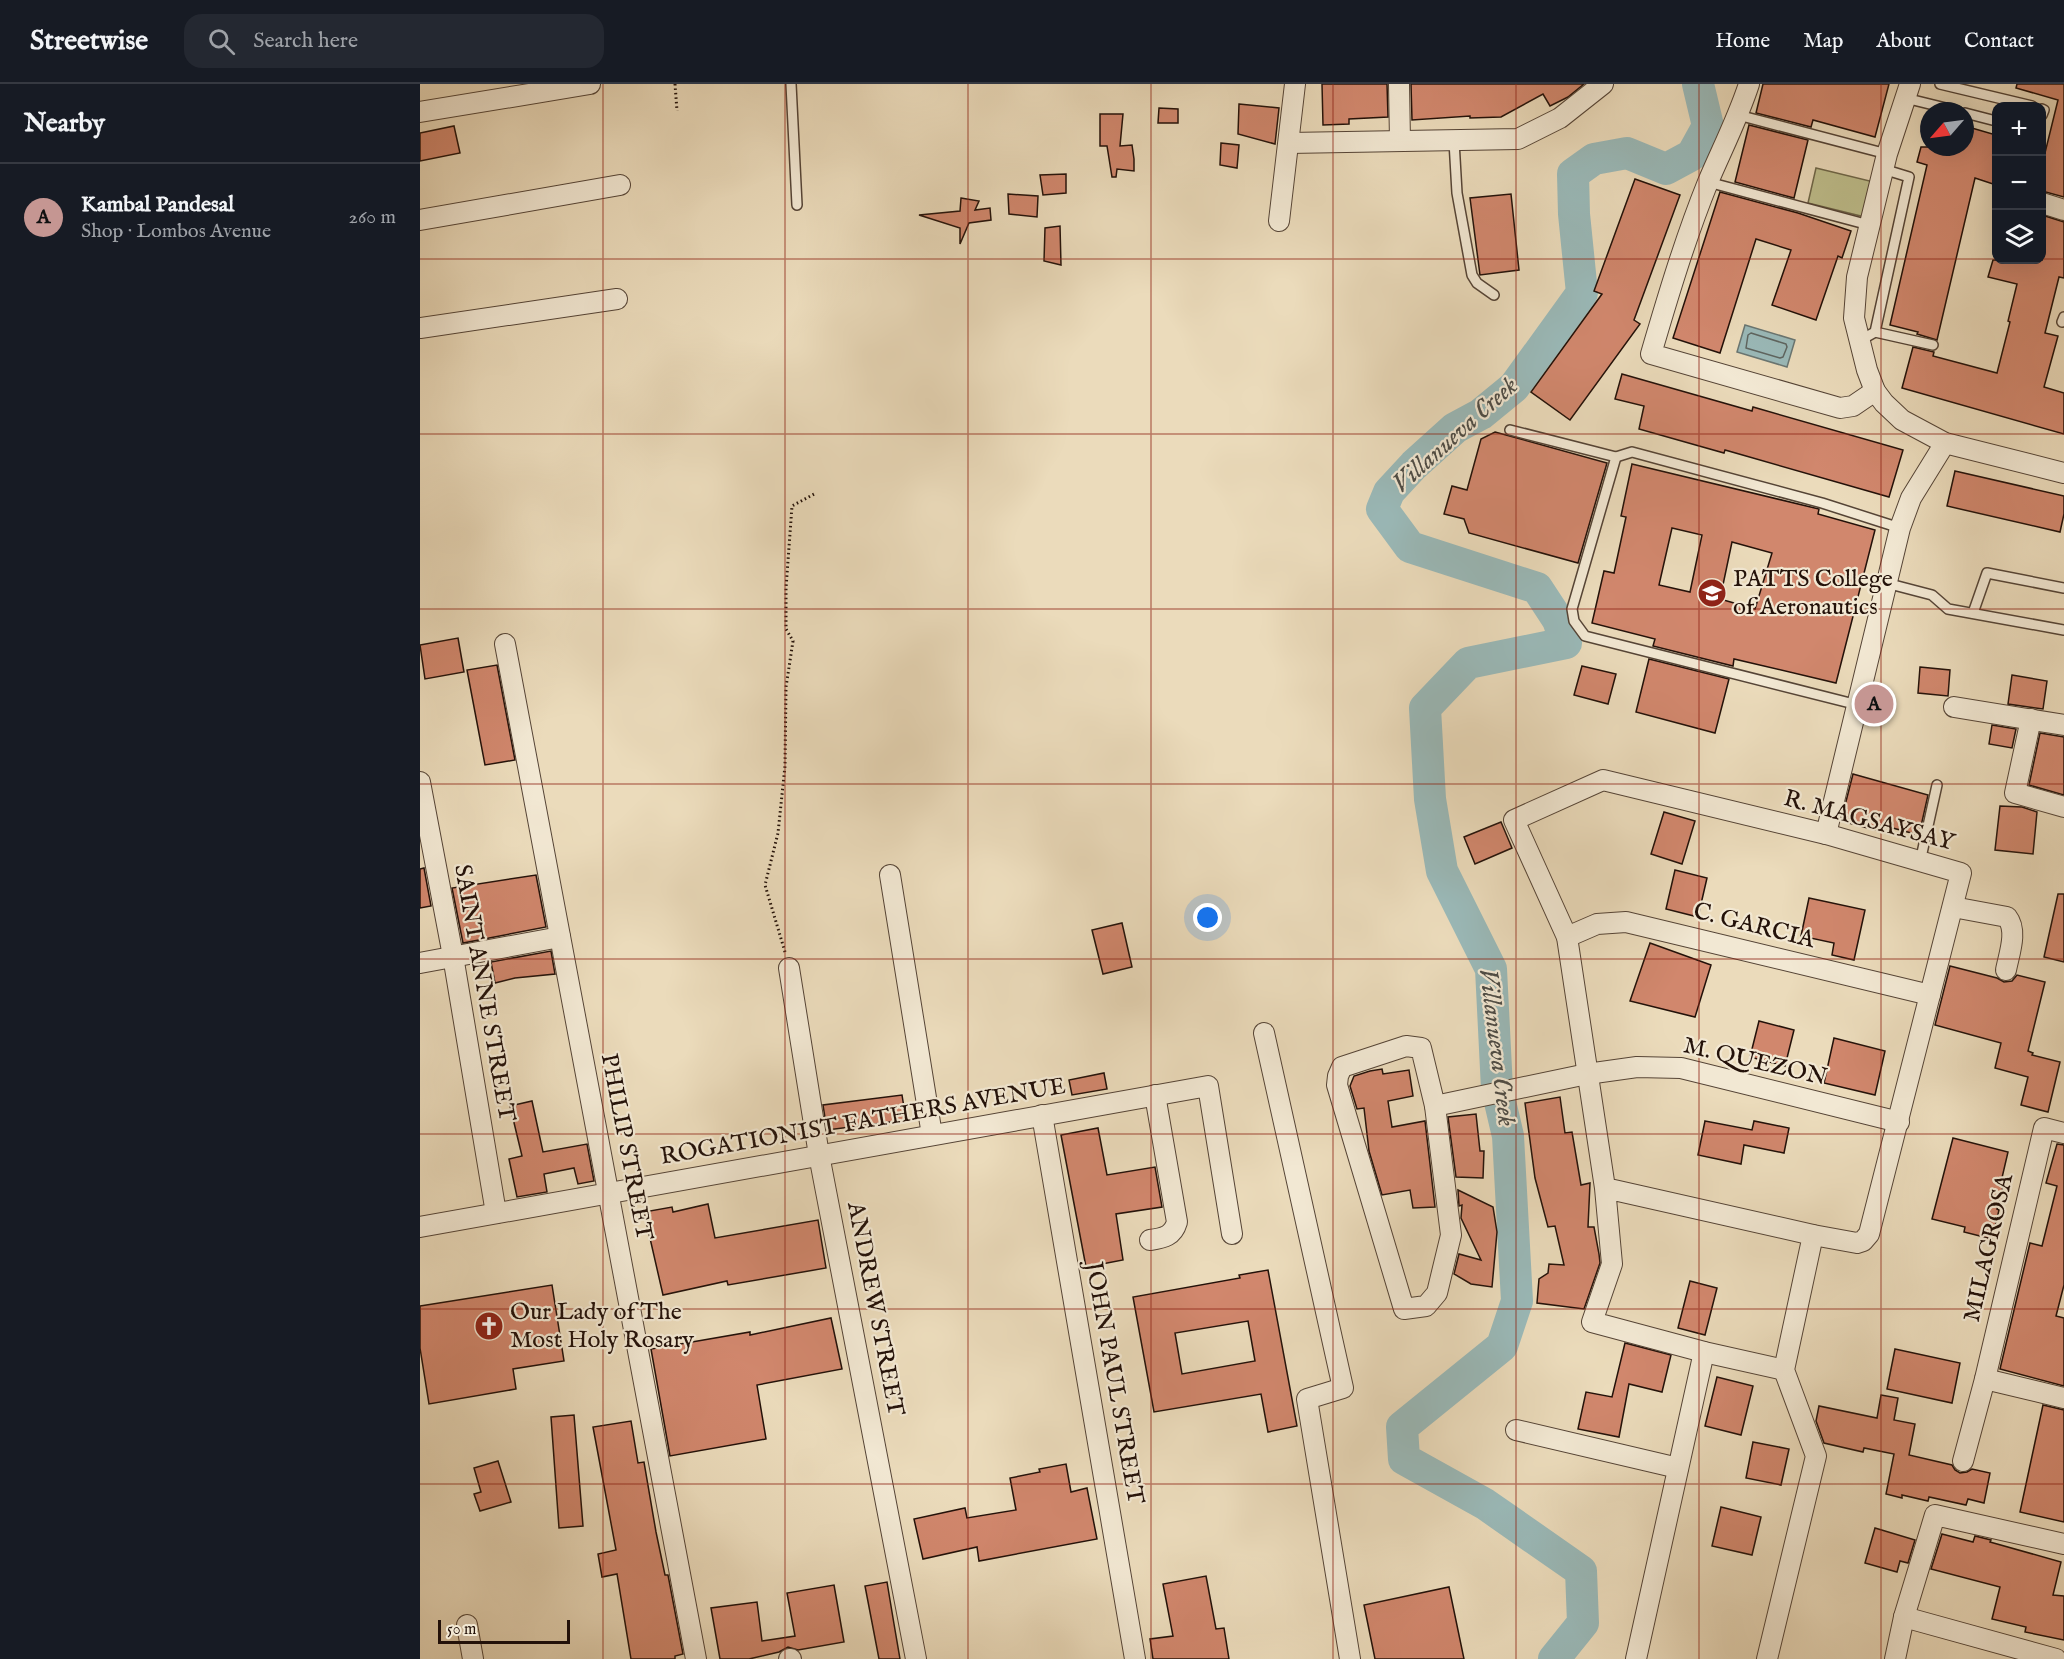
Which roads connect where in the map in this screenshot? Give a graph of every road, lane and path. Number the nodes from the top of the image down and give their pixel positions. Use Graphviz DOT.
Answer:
graph roads {
  1 [pos="590,84"];
  2 [pos="675,84"];
  3 [pos="790,84"];
  4 [pos="1295,84"];
  5 [pos="1399,84"];
  6 [pos="1603,84"];
  7 [pos="1749,84"];
  8 [pos="1940,84"];
  9 [pos="547,87"];
  10 [pos="1907,91"];
  11 [pos="1935,102"];
  12 [pos="2015,102"];
  13 [pos="677,111"];
  14 [pos="420,112"];
  15 [pos="1738,115"];
  16 [pos="1974,115"];
  17 [pos="1992,119"];
  18 [pos="1400,141"];
  19 [pos="1454,141"];
  20 [pos="1289,143"];
  21 [pos="1885,162"];
  22 [pos="1708,182"];
  23 [pos="621,185"];
  24 [pos="2046,204"];
  25 [pos="797,205"];
  26 [pos="2064,210"];
  27 [pos="420,220"];
  28 [pos="1279,221"];
  29 [pos="1869,225"];
  30 [pos="1494,295"];
  31 [pos="617,299"];
  32 [pos="420,328"];
  33 [pos="1867,337"];
  34 [pos="1934,345"];
  35 [pos="1875,391"];
  36 [pos="1510,430"];
  37 [pos="1945,443"];
  38 [pos="1616,457"];
  39 [pos="2064,473"];
  40 [pos="816,493"];
  41 [pos="1900,528"];
  42 [pos="1886,583"];
  43 [pos="2064,588"];
  44 [pos="1973,613"];
  45 [pos="2064,630"];
  46 [pos="505,644"];
  47 [pos="1858,705"];
  48 [pos="1954,707"];
  49 [pos="2031,719"];
  50 [pos="2064,725"];
  51 [pos="420,782"];
  52 [pos="1937,785"];
  53 [pos="2064,807"];
  54 [pos="1826,834"];
  55 [pos="1920,862"];
  56 [pos="890,875"];
  57 [pos="1953,907"];
  58 [pos="560,937"];
  59 [pos="1567,937"];
  60 [pos="453,957"];
  61 [pos="420,963"];
  62 [pos="789,968"];
  63 [pos="2006,970"];
  64 [pos="1930,995"];
  65 [pos="1264,1033"];
  66 [pos="1587,1074"];
  67 [pos="1155,1095"];
  68 [pos="1435,1106"];
  69 [pos="1042,1115"];
  70 [pos="1899,1122"];
  71 [pos="2064,1133"];
  72 [pos="932,1135"];
  73 [pos="819,1155"];
  74 [pos="1605,1188"];
  75 [pos="608,1193"];
  76 [pos="496,1214"];
  77 [pos="420,1227"];
  78 [pos="1232,1234"];
  79 [pos="1813,1235"];
  80 [pos="1150,1240"];
  81 [pos="1704,1352"];
  82 [pos="1784,1370"];
  83 [pos="1985,1379"];
  84 [pos="2064,1398"];
  85 [pos="1516,1430"];
  86 [pos="1963,1461"];
  87 [pos="1678,1468"];
  88 [pos="2064,1544"];
  89 [pos="1905,1617"];
  90 [pos="467,1625"];
  91 [pos="473,1659"];
  92 [pos="696,1659"];
  93 [pos="916,1659"];
  94 [pos="1135,1659"];
  95 [pos="1350,1659"];
  96 [pos="1636,1659"];
  97 [pos="1767,1659"];
  98 [pos="1895,1659"];
  99 [pos="2056,1659"];
  1 -- 9 [label="street"];
  2 -- 13 [label="path"];
  3 -- 25 [label="lane"];
  4 -- 20 [label="street"];
  5 -- 18 [label="street"];
  6 -- 19 [label="street"];
  7 -- 15 [label="street"];
  8 -- 12 [label="lane"];
  9 -- 14 [label="street"];
  10 -- 11 [label="lane"];
  10 -- 21 [label="street"];
  15 -- 21 [label="lane"];
  15 -- 22 [label="street"];
  16 -- 17 [label="lane"];
  18 -- 19 [label="street"];
  18 -- 20 [label="street"];
  19 -- 30 [label="lane"];
  20 -- 28 [label="street"];
  21 -- 29 [label="street"];
  21 -- 33 [label="lane"];
  22 -- 29 [label="lane"];
  22 -- 35 [label="street"];
  23 -- 27 [label="street"];
  24 -- 26 [label="street"];
  29 -- 33 [label="street"];
  31 -- 32 [label="street"];
  33 -- 34 [label="lane"];
  33 -- 35 [label="street"];
  35 -- 37 [label="street"];
  36 -- 38 [label="lane"];
  37 -- 39 [label="street"];
  37 -- 41 [label="street"];
  38 -- 41 [label="lane"];
  38 -- 47 [label="lane"];
  40 -- 62 [label="path"];
  41 -- 42 [label="street"];
  42 -- 44 [label="lane"];
  42 -- 47 [label="street"];
  43 -- 44 [label="lane"];
  44 -- 45 [label="lane"];
  46 -- 58 [label="street, PHILIP STREET"];
  47 -- 54 [label="street"];
  48 -- 49 [label="street"];
  49 -- 50 [label="street"];
  49 -- 53 [label="street"];
  51 -- 60 [label="street, SAINT ANNE STREET"];
  52 -- 55 [label="lane"];
  54 -- 55 [label="street, R. MAGSAYSAY"];
  54 -- 59 [label="street, R. MAGSAYSAY"];
  55 -- 57 [label="street, R. MAGSAYSAY"];
  56 -- 72 [label="street"];
  57 -- 63 [label="street"];
  57 -- 64 [label="street, R. MAGSAYSAY"];
  58 -- 60 [label="street"];
  58 -- 75 [label="street, PHILIP STREET"];
  59 -- 64 [label="street, C. GARCIA"];
  59 -- 66 [label="street, R. MAGSAYSAY"];
  60 -- 61 [label="street"];
  60 -- 76 [label="street, SAINT ANNE STREET"];
  62 -- 73 [label="street, ANDREW STREET"];
  64 -- 70 [label="street, R. MAGSAYSAY"];
  65 -- 95 [label="street"];
  66 -- 68 [label="street, M. QUEZON"];
  66 -- 70 [label="street, M. QUEZON"];
  66 -- 74 [label="street, R. MAGSAYSAY"];
  67 -- 69 [label="street, ROGATIONIST FATHERS AVENUE"];
  67 -- 78 [label="street, ROGATIONIST FATHERS AVENUE"];
  67 -- 80 [label="street"];
  68 -- 68 [label="street"];
  69 -- 72 [label="street, ROGATIONIST FATHERS AVENUE"];
  69 -- 94 [label="street, JOHN PAUL STREET"];
  70 -- 79 [label="street, R. MAGSAYSAY"];
  71 -- 83 [label="street, MILAGROSA"];
  72 -- 73 [label="street, ROGATIONIST FATHERS AVENUE"];
  73 -- 75 [label="street, ROGATIONIST FATHERS AVENUE"];
  73 -- 93 [label="street, ANDREW STREET"];
  74 -- 79 [label="street, R. MAGSAYSAY"];
  74 -- 81 [label="street, R. MAGSAYSAY"];
  75 -- 76 [label="street, ROGATIONIST FATHERS AVENUE"];
  75 -- 92 [label="street, PHILIP STREET"];
  76 -- 77 [label="street, ROGATIONIST FATHERS AVENUE"];
  79 -- 82 [label="street"];
  81 -- 82 [label="street"];
  81 -- 87 [label="street"];
  82 -- 97 [label="street"];
  83 -- 84 [label="street"];
  83 -- 86 [label="street, MILAGROSA"];
  85 -- 87 [label="street"];
  87 -- 96 [label="street"];
  88 -- 89 [label="street"];
  89 -- 98 [label="street"];
  89 -- 99 [label="street"];
  90 -- 91 [label="street"];
}
